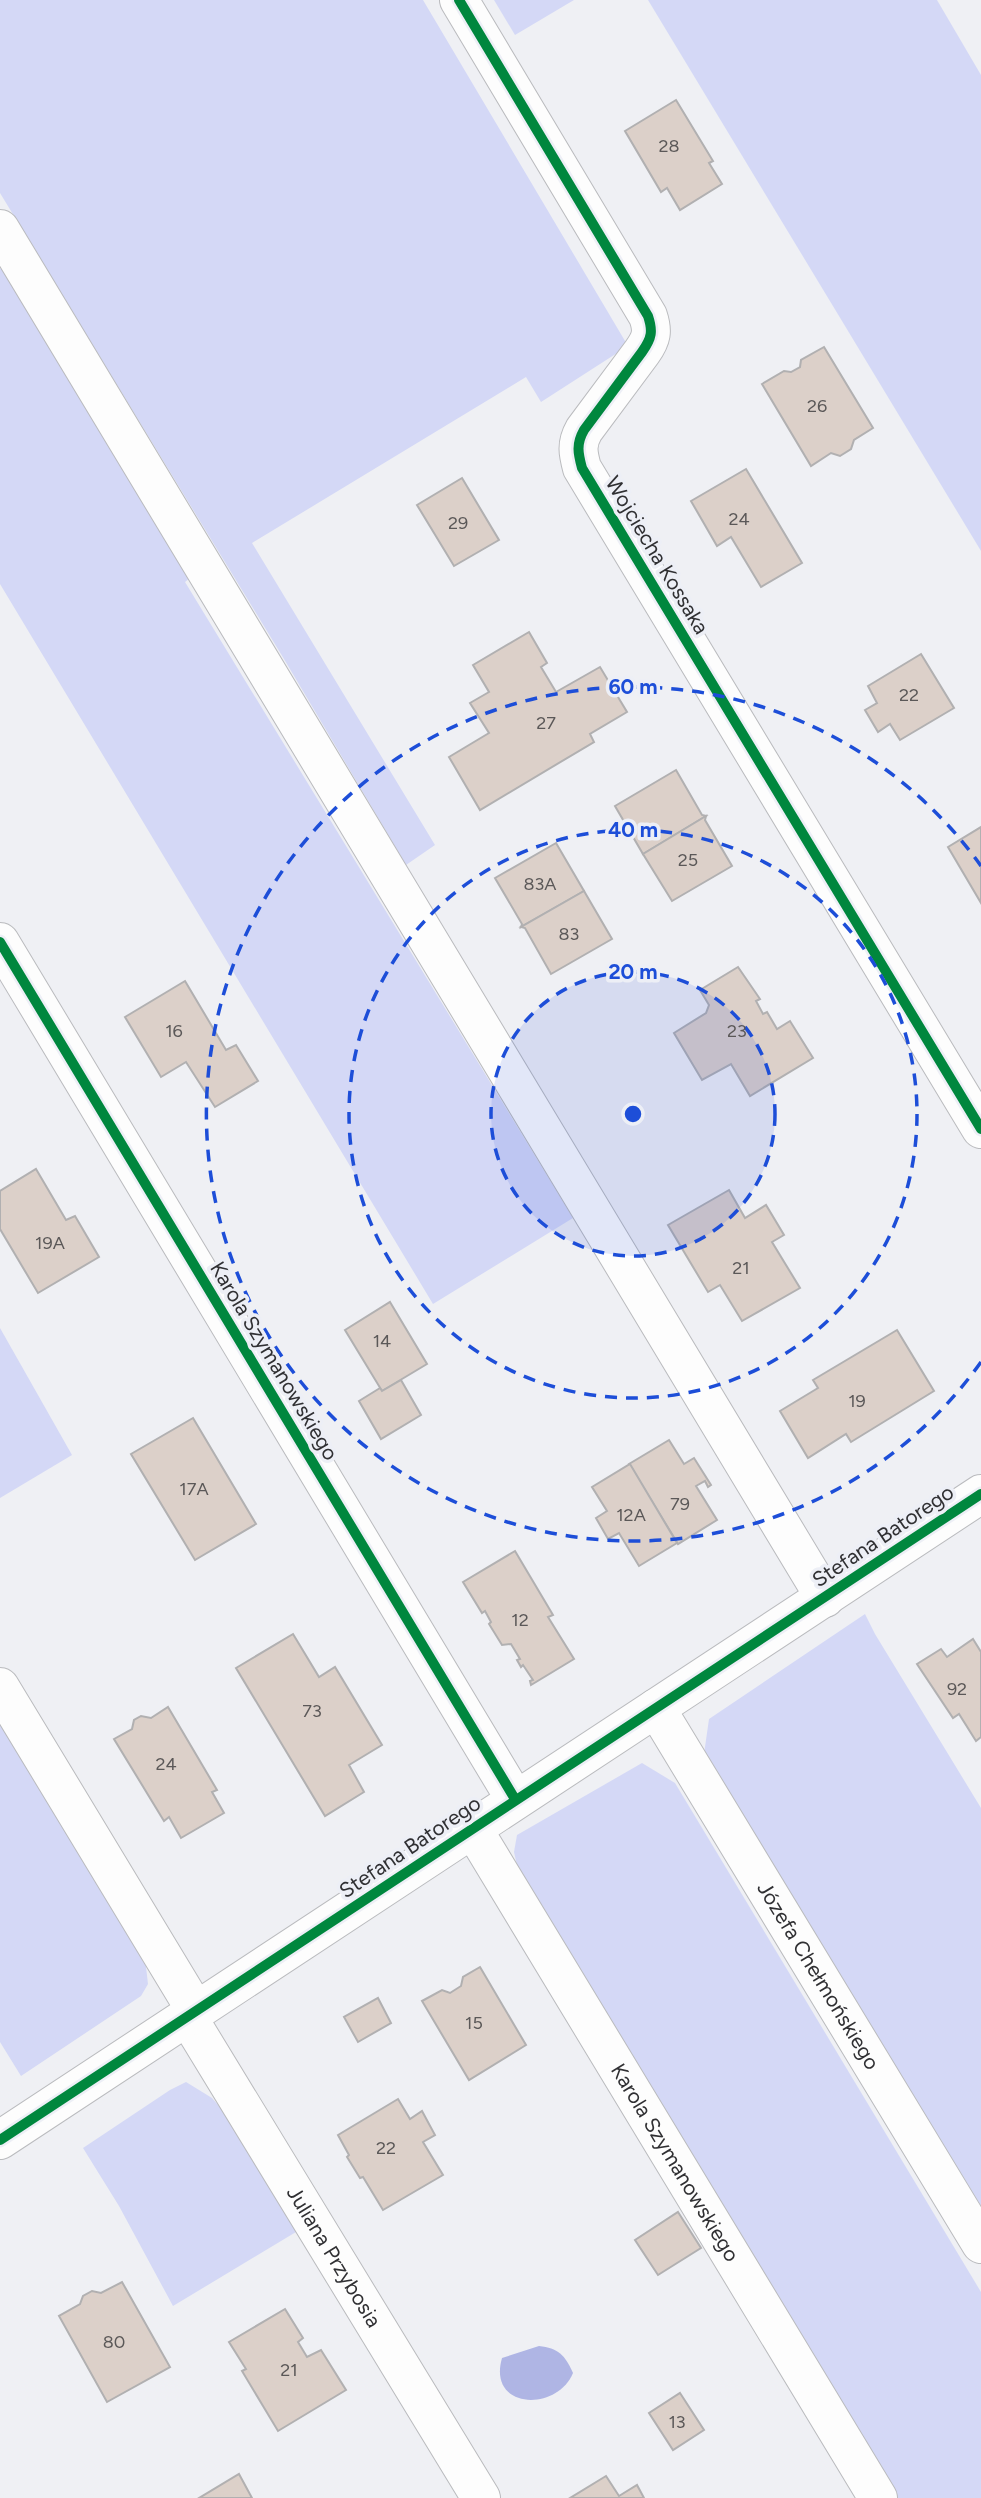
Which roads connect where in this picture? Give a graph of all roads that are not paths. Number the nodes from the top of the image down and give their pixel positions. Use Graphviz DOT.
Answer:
graph roads {
  1 [pos="459,0"];
  2 [pos="0,229"];
  3 [pos="0,942"];
  4 [pos="981,1129"];
  5 [pos="981,1494"];
  6 [pos="825,1598"];
  7 [pos="0,1687"];
  8 [pos="656,1708"];
  9 [pos="515,1799"];
  10 [pos="473,1829"];
  11 [pos="192,2014"];
  12 [pos="0,2140"];
  13 [pos="981,2244"];
  14 [pos="481,2498"];
  15 [pos="878,2498"];
  1 -- 4 [label="street, Wojciecha Kossaka"];
  2 -- 6 [label="street"];
  3 -- 9 [label="street, Karola Szymanowskiego"];
  5 -- 6 [label="street, Stefana Batorego"];
  6 -- 8 [label="street, Stefana Batorego"];
  7 -- 11 [label="street, Juliana Przybosia"];
  8 -- 9 [label="street, Stefana Batorego"];
  8 -- 13 [label="street, Józefa Chełmońskiego"];
  9 -- 10 [label="street, Stefana Batorego"];
  10 -- 11 [label="street, Stefana Batorego"];
  10 -- 15 [label="street, Karola Szymanowskiego"];
  11 -- 12 [label="street, Stefana Batorego"];
  11 -- 14 [label="street, Juliana Przybosia"];
}
